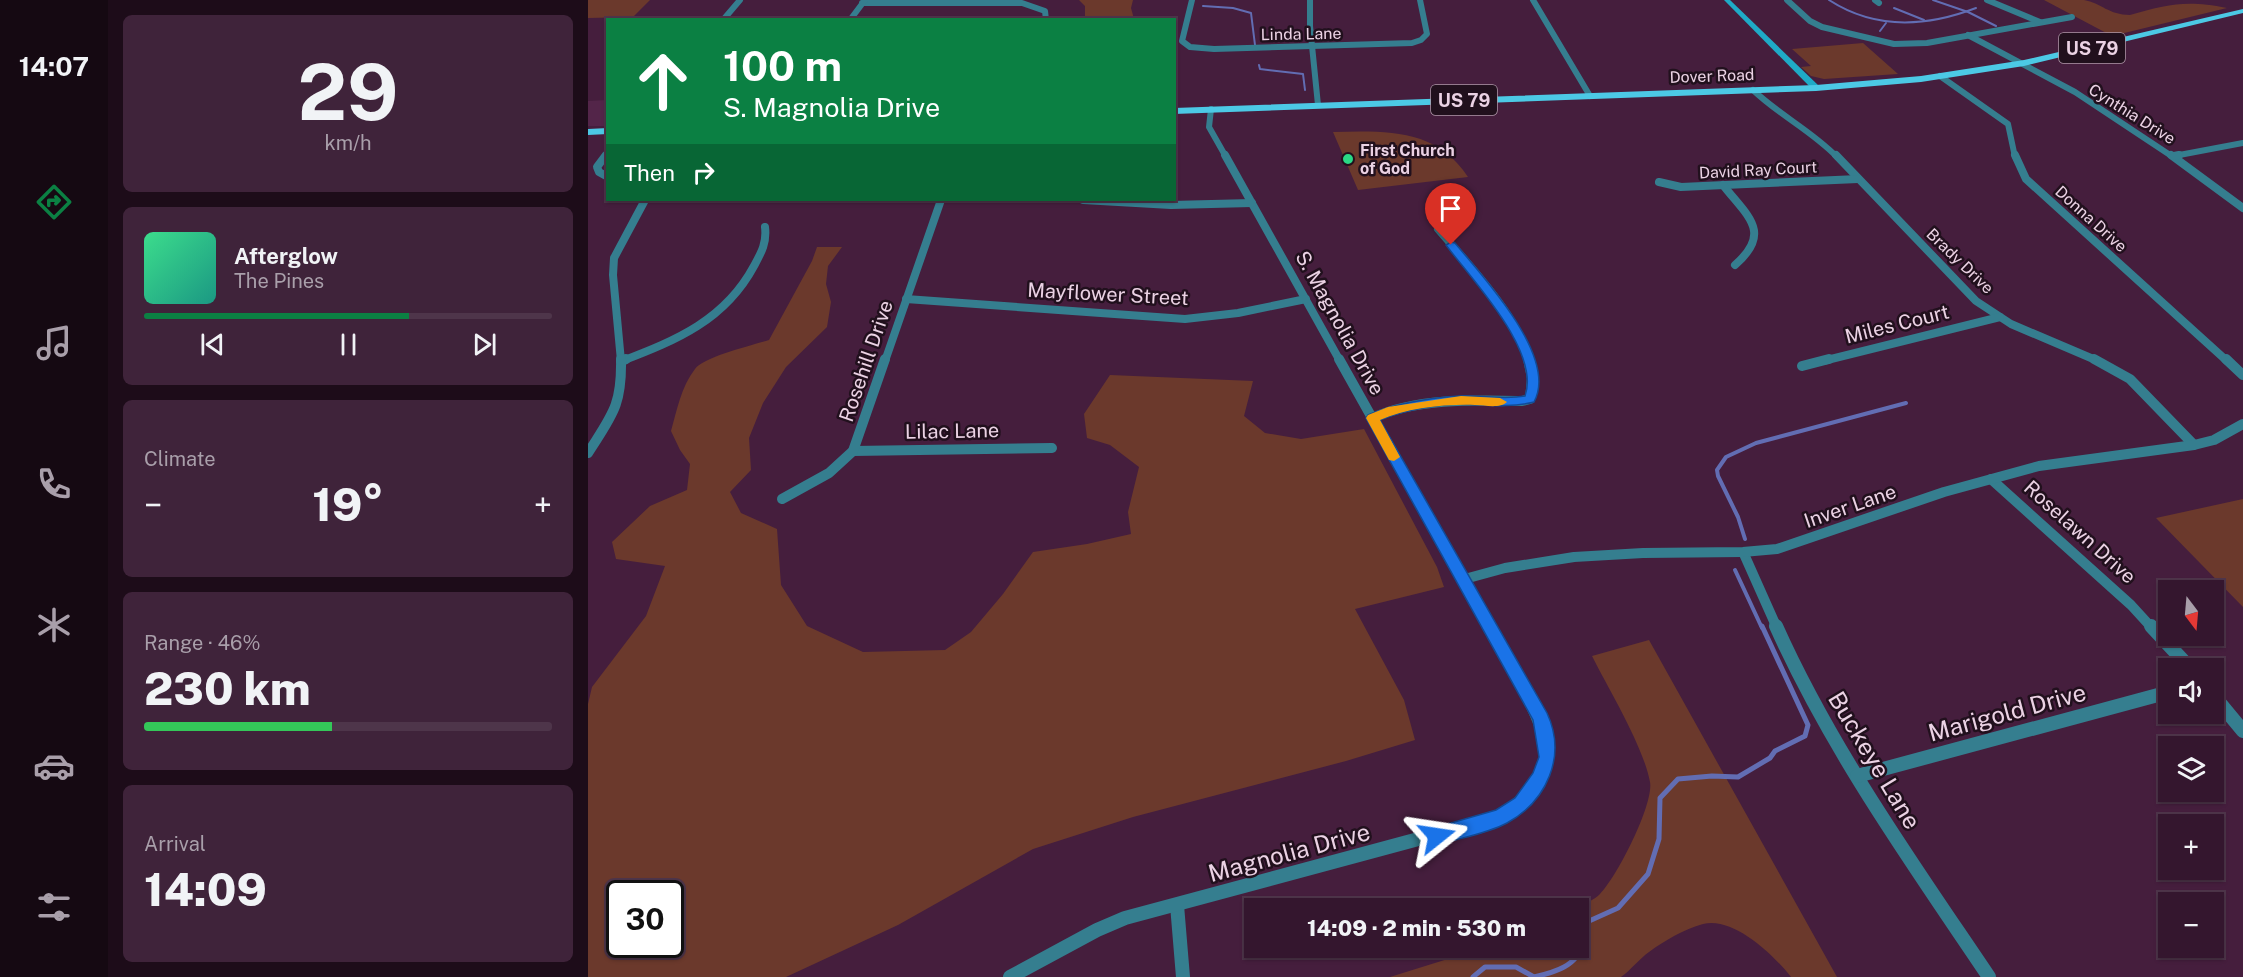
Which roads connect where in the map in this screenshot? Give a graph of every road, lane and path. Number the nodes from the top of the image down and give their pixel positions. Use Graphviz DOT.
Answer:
graph roads {
  1 [pos="740,0"];
  2 [pos="1192,0"];
  3 [pos="1310,0"];
  4 [pos="1420,0"];
  5 [pos="1533,0"];
  6 [pos="1727,0"];
  7 [pos="1786,0"];
  8 [pos="1987,0"];
  9 [pos="864,2"];
  10 [pos="2243,11"];
  11 [pos="2073,16"];
  12 [pos="725,18"];
  13 [pos="852,18"];
  14 [pos="1046,18"];
  15 [pos="2040,22"];
  16 [pos="1968,35"];
  17 [pos="1312,47"];
  18 [pos="2024,63"];
  19 [pos="1940,76"];
  20 [pos="1816,88"];
  21 [pos="1753,90"];
  22 [pos="1590,96"];
  23 [pos="1318,105"];
  24 [pos="1211,109"];
  25 [pos="1176,111"];
  26 [pos="606,131"];
  27 [pos="588,132"];
  28 [pos="2243,143"];
  29 [pos="606,155"];
  30 [pos="2174,156"];
  31 [pos="606,176"];
  32 [pos="1858,179"];
  33 [pos="1659,182"];
  34 [pos="1723,185"];
  35 [pos="644,201"];
  36 [pos="941,201"];
  37 [pos="1101,201"];
  38 [pos="1252,203"];
  39 [pos="2243,208"];
  40 [pos="765,227"];
  41 [pos="1438,229"];
  42 [pos="1735,266"];
  43 [pos="1306,299"];
  44 [pos="906,300"];
  45 [pos="2000,317"];
  46 [pos="621,361"];
  47 [pos="1802,366"];
  48 [pos="2243,375"];
  49 [pos="1373,418"];
  50 [pos="2243,424"];
  51 [pos="2194,445"];
  52 [pos="1052,448"];
  53 [pos="853,451"];
  54 [pos="588,453"];
  55 [pos="1991,479"];
  56 [pos="782,500"];
  57 [pos="1744,554"];
  58 [pos="1461,580"];
  59 [pos="2181,658"];
  60 [pos="1518,679"];
  61 [pos="2158,695"];
  62 [pos="2224,708"];
  63 [pos="2243,731"];
  64 [pos="1857,776"];
  65 [pos="1177,905"];
  66 [pos="1010,977"];
  67 [pos="1183,977"];
  68 [pos="1989,977"];
  1 -- 12 [label="street"];
  2 -- 17 [label="street, Linda Lane"];
  3 -- 17 [label="street"];
  4 -- 17 [label="street, Linda Lane"];
  5 -- 22 [label="street"];
  6 -- 20 [label="main road"];
  7 -- 16 [label="street"];
  8 -- 15 [label="street"];
  9 -- 13 [label="street"];
  9 -- 14 [label="street"];
  10 -- 18 [label="main road, Dover Road / US 79"];
  11 -- 15 [label="street"];
  15 -- 16 [label="street"];
  16 -- 18 [label="street, Cynthia Drive"];
  17 -- 23 [label="street"];
  18 -- 19 [label="main road, Dover Road / US 79"];
  18 -- 30 [label="street, Cynthia Drive"];
  19 -- 20 [label="main road, Dover Road / US 79"];
  19 -- 48 [label="street, Donna Drive"];
  20 -- 21 [label="main road, Dover Road / US 79"];
  21 -- 22 [label="main road, Dover Road / US 79"];
  21 -- 32 [label="street, Brady Drive"];
  22 -- 23 [label="main road, Dover Road / US 79"];
  23 -- 24 [label="main road, Dover Road / US 79"];
  24 -- 25 [label="main road, Dover Road / US 79"];
  24 -- 38 [label="street, S. Magnolia Drive"];
  26 -- 27 [label="main road"];
  28 -- 30 [label="street"];
  29 -- 31 [label="street"];
  30 -- 39 [label="street, Cynthia Drive"];
  32 -- 34 [label="street, David Ray Court"];
  32 -- 45 [label="street, Brady Drive"];
  33 -- 34 [label="street, David Ray Court"];
  34 -- 42 [label="street"];
  35 -- 46 [label="street"];
  36 -- 44 [label="street, Rosehill Drive"];
  37 -- 38 [label="street"];
  38 -- 43 [label="street, S. Magnolia Drive"];
  40 -- 46 [label="street"];
  41 -- 49 [label="street"];
  43 -- 44 [label="street, Mayflower Street"];
  43 -- 49 [label="street, S. Magnolia Drive"];
  44 -- 53 [label="street, Rosehill Drive"];
  45 -- 47 [label="street, Miles Court"];
  45 -- 51 [label="street, Brady Drive"];
  46 -- 54 [label="street"];
  49 -- 58 [label="street, S. Magnolia Drive"];
  50 -- 51 [label="street, Inver Lane"];
  51 -- 55 [label="street, Inver Lane"];
  52 -- 53 [label="street, Lilac Lane"];
  53 -- 56 [label="street, Rosehill Drive"];
  55 -- 57 [label="street, Inver Lane"];
  55 -- 59 [label="street, Roselawn Drive"];
  57 -- 58 [label="street, Inver Lane"];
  57 -- 64 [label="street, Buckeye Lane"];
  58 -- 60 [label="street, S. Magnolia Drive"];
  60 -- 65 [label="street, Magnolia Drive"];
  61 -- 64 [label="street, Marigold Drive"];
  62 -- 63 [label="street"];
  64 -- 68 [label="street, Buckeye Lane"];
  65 -- 66 [label="street, Magnolia Drive"];
  65 -- 67 [label="street"];
}
